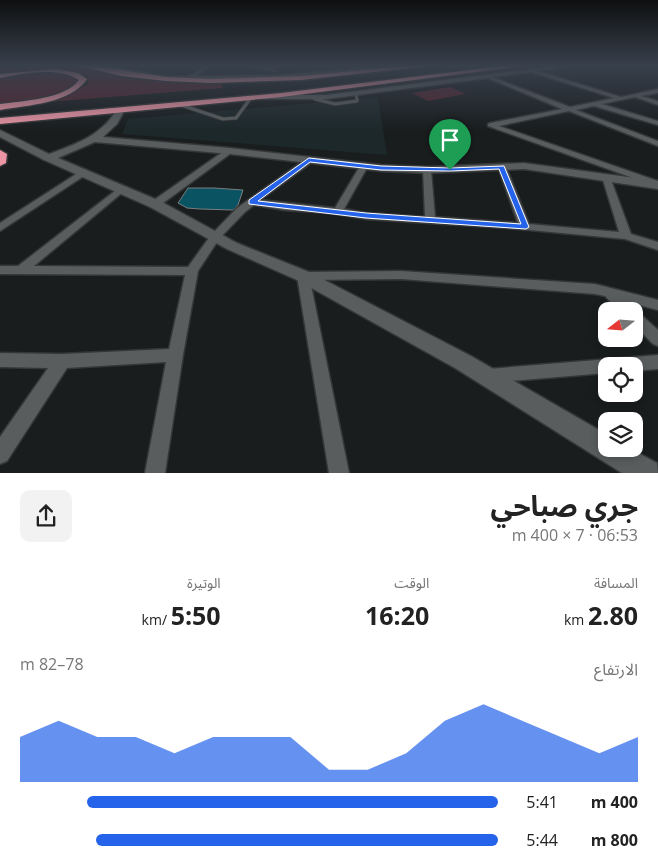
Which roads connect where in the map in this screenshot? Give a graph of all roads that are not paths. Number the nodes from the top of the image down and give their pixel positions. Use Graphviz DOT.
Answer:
graph roads {
  1 [pos="77,87"];
  2 [pos="285,87"];
  3 [pos="344,87"];
  4 [pos="405,87"];
  5 [pos="514,87"];
  6 [pos="584,87"];
  7 [pos="658,92"];
  8 [pos="634,96"];
  9 [pos="260,97"];
  10 [pos="251,98"];
  11 [pos="140,99"];
  12 [pos="620,99"];
  13 [pos="110,101"];
  14 [pos="658,103"];
  15 [pos="595,104"];
  16 [pos="60,105"];
  17 [pos="181,105"];
  18 [pos="161,107"];
  19 [pos="0,108"];
  20 [pos="570,109"];
  21 [pos="0,113"];
  22 [pos="119,113"];
  23 [pos="0,121"];
  24 [pos="658,123"];
  25 [pos="0,128"];
  26 [pos="0,133"];
  27 [pos="92,139"];
  28 [pos="658,144"];
  29 [pos="230,151"];
  30 [pos="0,153"];
  31 [pos="48,158"];
  32 [pos="309,160"];
  33 [pos="0,163"];
  34 [pos="364,166"];
  35 [pos="502,167"];
  36 [pos="427,170"];
  37 [pos="84,172"];
  38 [pos="606,177"];
  39 [pos="658,184"];
  40 [pos="120,190"];
  41 [pos="252,202"];
  42 [pos="155,204"];
  43 [pos="338,211"];
  44 [pos="430,220"];
  45 [pos="526,227"];
  46 [pos="0,228"];
  47 [pos="626,236"];
  48 [pos="215,237"];
  49 [pos="658,246"];
  50 [pos="0,270"];
  51 [pos="21,270"];
  52 [pos="192,271"];
  53 [pos="303,276"];
  54 [pos="609,293"];
  55 [pos="618,302"];
  56 [pos="658,305"];
  57 [pos="643,325"];
  58 [pos="658,340"];
  59 [pos="175,355"];
  60 [pos="0,360"];
  61 [pos="62,360"];
  62 [pos="658,362"];
  63 [pos="485,376"];
  64 [pos="0,454"];
  65 [pos="155,473"];
  66 [pos="339,473"];
  67 [pos="647,473"];
  1 -- 19 [label="highway"];
  2 -- 11 [label="highway"];
  3 -- 9 [label="highway"];
  4 -- 9 [label="street"];
  5 -- 20 [label="street"];
  6 -- 12 [label="street"];
  7 -- 8 [label="street"];
  8 -- 12 [label="street"];
  8 -- 14 [label="street"];
  9 -- 10 [label="highway"];
  10 -- 17 [label="highway"];
  10 -- 17 [label="lane"];
  11 -- 13 [label="highway"];
  11 -- 21 [label="highway"];
  12 -- 15 [label="street"];
  15 -- 20 [label="street"];
  15 -- 24 [label="street"];
  16 -- 19 [label="highway"];
  17 -- 18 [label="highway"];
  18 -- 22 [label="highway"];
  18 -- 23 [label="highway"];
  20 -- 28 [label="street"];
  20 -- 39 [label="street"];
  22 -- 25 [label="highway"];
  22 -- 27 [label="street"];
  26 -- 31 [label="street"];
  27 -- 29 [label="street"];
  27 -- 31 [label="street"];
  29 -- 32 [label="street"];
  29 -- 42 [label="street"];
  30 -- 33 [label="highway"];
  31 -- 37 [label="street"];
  32 -- 34 [label="street"];
  32 -- 41 [label="street"];
  34 -- 36 [label="street"];
  34 -- 43 [label="street"];
  35 -- 36 [label="street"];
  35 -- 38 [label="street"];
  35 -- 45 [label="street"];
  36 -- 44 [label="street"];
  37 -- 40 [label="street"];
  37 -- 46 [label="street"];
  38 -- 39 [label="street"];
  38 -- 47 [label="street"];
  40 -- 42 [label="street"];
  40 -- 51 [label="street"];
  41 -- 43 [label="street"];
  41 -- 48 [label="street"];
  42 -- 48 [label="street"];
  43 -- 44 [label="street"];
  44 -- 45 [label="street"];
  45 -- 47 [label="street"];
  47 -- 49 [label="street"];
  48 -- 52 [label="street"];
  48 -- 53 [label="street"];
  50 -- 51 [label="street"];
  51 -- 52 [label="street"];
  52 -- 59 [label="street"];
  53 -- 54 [label="street"];
  53 -- 63 [label="street"];
  53 -- 66 [label="street"];
  54 -- 55 [label="street"];
  54 -- 56 [label="street"];
  57 -- 58 [label="street"];
  59 -- 61 [label="street"];
  59 -- 65 [label="street"];
  60 -- 61 [label="street"];
  61 -- 64 [label="street"];
  62 -- 63 [label="street"];
  63 -- 67 [label="street"];
}
